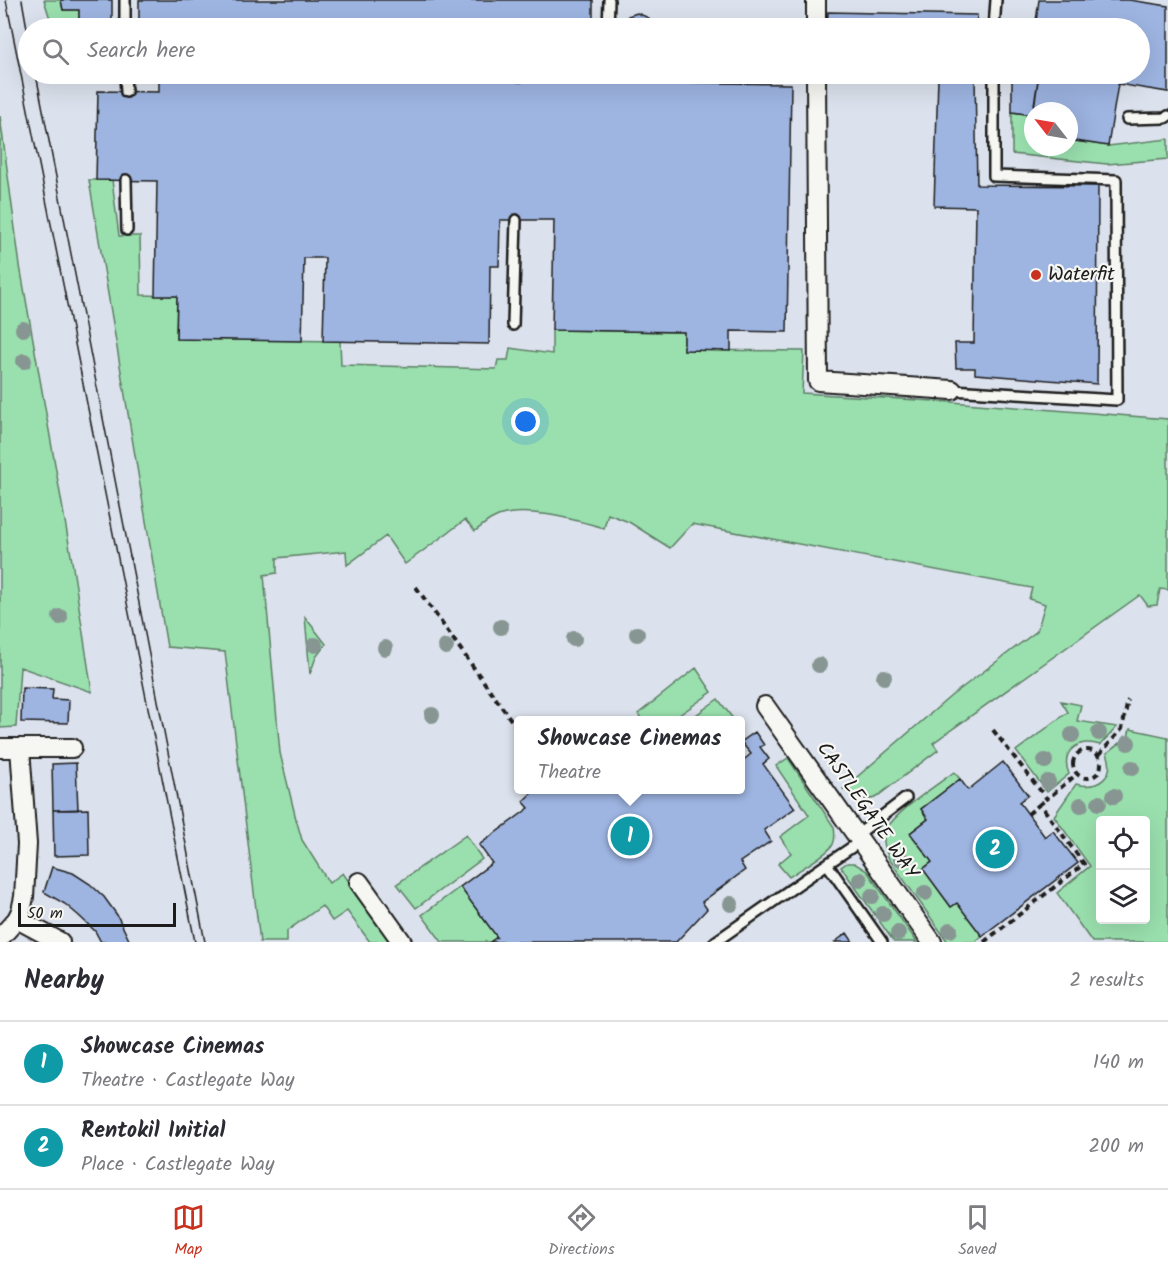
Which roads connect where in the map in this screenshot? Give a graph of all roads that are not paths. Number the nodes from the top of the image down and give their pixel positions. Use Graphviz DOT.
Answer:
graph roads {
  1 [pos="125,0"];
  2 [pos="609,0"];
  3 [pos="816,0"];
  4 [pos="996,0"];
  5 [pos="125,18"];
  6 [pos="608,18"];
  7 [pos="816,18"];
  8 [pos="995,18"];
  9 [pos="126,84"];
  10 [pos="816,84"];
  11 [pos="994,84"];
  12 [pos="126,92"];
  13 [pos="1168,116"];
  14 [pos="1127,119"];
  15 [pos="126,180"];
  16 [pos="516,220"];
  17 [pos="127,230"];
  18 [pos="513,325"];
  19 [pos="952,390"];
  20 [pos="765,706"];
  21 [pos="0,748"];
  22 [pos="20,748"];
  23 [pos="72,748"];
  24 [pos="906,798"];
  25 [pos="859,838"];
  26 [pos="827,864"];
  27 [pos="359,882"];
  28 [pos="16,919"];
  29 [pos="0,938"];
  30 [pos="60,942"];
  31 [pos="402,942"];
  32 [pos="715,942"];
  33 [pos="882,942"];
  34 [pos="932,942"];
  1 -- 5 [label="lane"];
  2 -- 6 [label="lane"];
  3 -- 7 [label="street"];
  4 -- 8 [label="lane"];
  9 -- 12 [label="lane"];
  10 -- 19 [label="street"];
  11 -- 19 [label="lane"];
  13 -- 14 [label="lane"];
  15 -- 17 [label="lane"];
  16 -- 18 [label="lane"];
  20 -- 25 [label="street, CASTLEGATE WAY"];
  21 -- 22 [label="street"];
  22 -- 23 [label="street"];
  22 -- 28 [label="street"];
  24 -- 25 [label="lane"];
  25 -- 26 [label="lane"];
  25 -- 34 [label="street, CASTLEGATE WAY"];
  26 -- 32 [label="lane"];
  26 -- 33 [label="lane"];
  27 -- 31 [label="street"];
  28 -- 29 [label="street"];
  28 -- 30 [label="street"];
}
